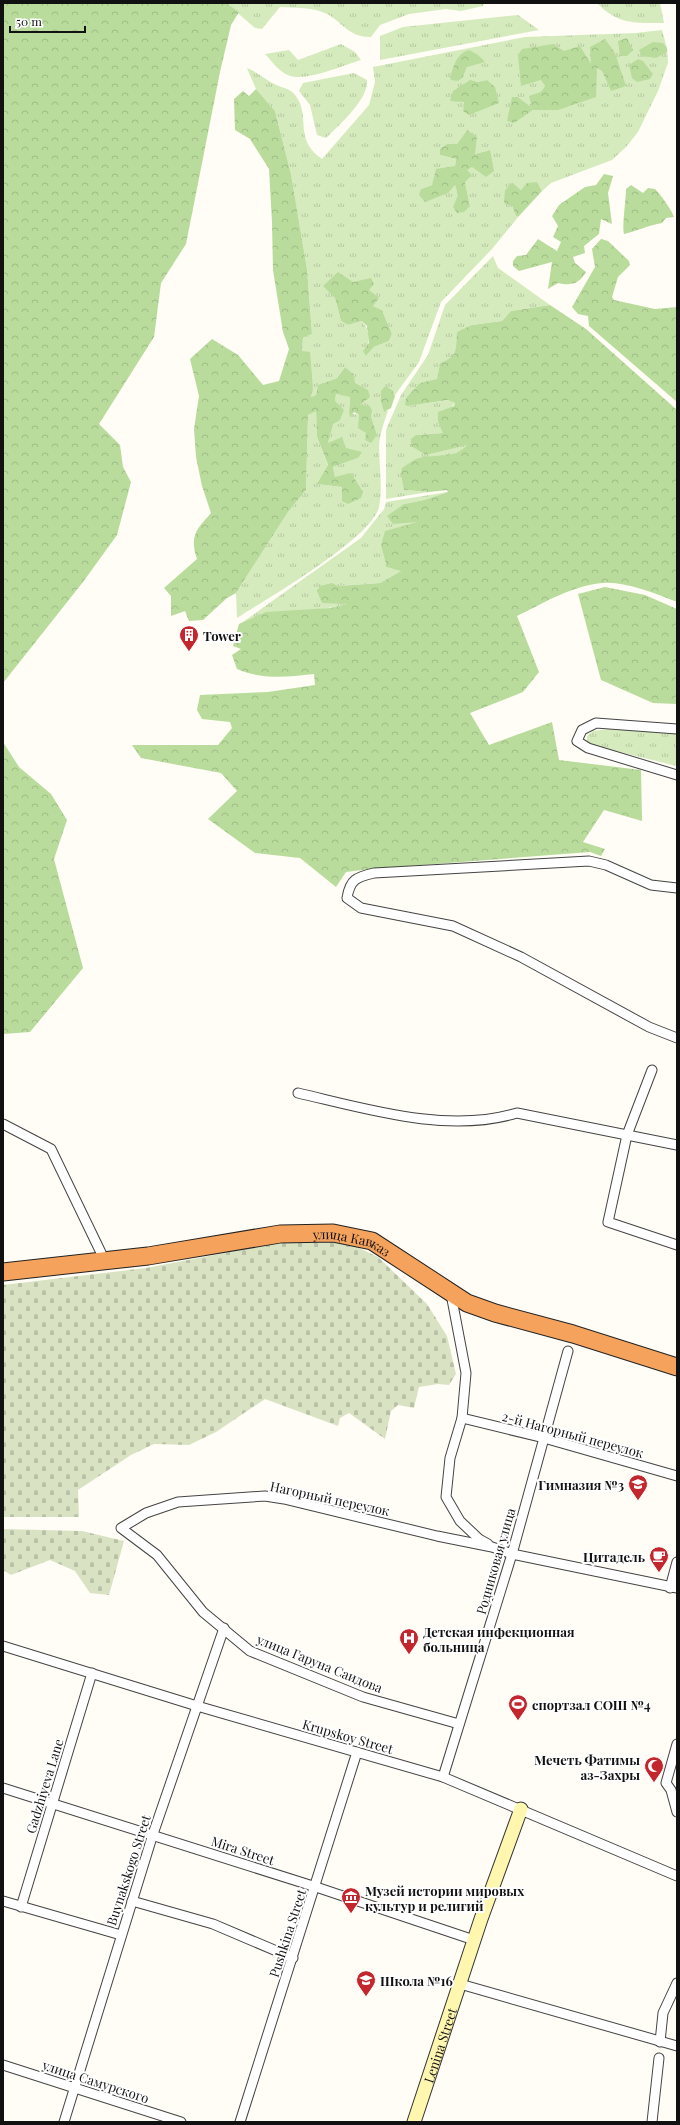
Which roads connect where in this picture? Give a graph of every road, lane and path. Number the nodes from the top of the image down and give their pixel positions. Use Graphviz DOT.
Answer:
graph roads {
  1 [pos="677,729"];
  2 [pos="677,775"];
  3 [pos="677,888"];
  4 [pos="677,1038"];
  5 [pos="652,1070"];
  6 [pos="298,1093"];
  7 [pos="3,1124"];
  8 [pos="627,1134"];
  9 [pos="677,1145"];
  10 [pos="677,1245"];
  11 [pos="105,1261"];
  12 [pos="3,1272"];
  13 [pos="451,1294"];
  14 [pos="568,1351"];
  15 [pos="677,1367"];
  16 [pos="462,1418"];
  17 [pos="544,1438"];
  18 [pos="677,1476"];
  19 [pos="120,1528"];
  20 [pos="492,1546"];
  21 [pos="512,1554"];
  22 [pos="677,1562"];
  23 [pos="674,1588"];
  24 [pos="224,1628"];
  25 [pos="3,1646"];
  26 [pos="92,1673"];
  27 [pos="197,1706"];
  28 [pos="459,1724"];
  29 [pos="677,1744"];
  30 [pos="357,1752"];
  31 [pos="443,1777"];
  32 [pos="666,1783"];
  33 [pos="677,1786"];
  34 [pos="3,1788"];
  35 [pos="52,1803"];
  36 [pos="521,1809"];
  37 [pos="677,1812"];
  38 [pos="153,1834"];
  39 [pos="677,1876"];
  40 [pos="316,1887"];
  41 [pos="3,1901"];
  42 [pos="132,1901"];
  43 [pos="20,1907"];
  44 [pos="121,1935"];
  45 [pos="474,1940"];
  46 [pos="293,1958"];
  47 [pos="677,1983"];
  48 [pos="460,1984"];
  49 [pos="660,2042"];
  50 [pos="677,2046"];
  51 [pos="659,2058"];
  52 [pos="3,2065"];
  53 [pos="74,2088"];
  54 [pos="64,2122"];
  55 [pos="181,2122"];
  56 [pos="240,2122"];
  57 [pos="414,2122"];
  58 [pos="652,2122"];
  1 -- 2 [label="street"];
  3 -- 4 [label="street"];
  5 -- 8 [label="street"];
  6 -- 8 [label="street"];
  7 -- 11 [label="street"];
  8 -- 9 [label="street"];
  8 -- 10 [label="street"];
  11 -- 12 [label="highway, улица Кавказ"];
  11 -- 13 [label="highway, улица Кавказ"];
  13 -- 15 [label="highway, улица Кавказ"];
  13 -- 16 [label="street"];
  14 -- 17 [label="street, Родниковая улица"];
  16 -- 17 [label="street, 2-й Нагорный переулок"];
  16 -- 20 [label="street"];
  17 -- 18 [label="street, 2-й Нагорный переулок"];
  17 -- 21 [label="street, Родниковая улица"];
  19 -- 20 [label="street, Нагорный переулок"];
  19 -- 24 [label="street, улица Гаруна Саидова"];
  20 -- 21 [label="street, Нагорный переулок"];
  21 -- 23 [label="street, Нагорный переулок"];
  21 -- 28 [label="street, Родниковая улица"];
  22 -- 23 [label="street"];
  24 -- 27 [label="street, Buynakskogo Street"];
  24 -- 28 [label="street, улица Гаруна Саидова"];
  25 -- 26 [label="street, Krupskoy Street"];
  26 -- 27 [label="street, Krupskoy Street"];
  26 -- 35 [label="street, Gadzhiyeva Lane"];
  27 -- 30 [label="street, Krupskoy Street"];
  27 -- 38 [label="street, Buynakskogo Street"];
  28 -- 31 [label="street, Родниковая улица"];
  29 -- 32 [label="street"];
  30 -- 31 [label="street, Krupskoy Street"];
  30 -- 40 [label="street, Pushkina Street"];
  31 -- 36 [label="street, Krupskoy Street"];
  32 -- 33 [label="street"];
  32 -- 37 [label="street"];
  34 -- 35 [label="street, Mira Street"];
  35 -- 38 [label="street, Mira Street"];
  35 -- 43 [label="street, Gadzhiyeva Lane"];
  36 -- 39 [label="street, Krupskoy Street"];
  36 -- 45 [label="street, Lenina Street"];
  38 -- 40 [label="street, Mira Street"];
  38 -- 42 [label="street, Buynakskogo Street"];
  40 -- 45 [label="street, Mira Street"];
  40 -- 46 [label="street, Pushkina Street"];
  41 -- 43 [label="street"];
  42 -- 44 [label="street, Buynakskogo Street"];
  42 -- 46 [label="street"];
  43 -- 44 [label="street"];
  44 -- 53 [label="street, Buynakskogo Street"];
  45 -- 48 [label="street, Lenina Street"];
  46 -- 56 [label="street, Pushkina Street"];
  47 -- 49 [label="street"];
  48 -- 49 [label="street"];
  48 -- 57 [label="street, Lenina Street"];
  49 -- 50 [label="street"];
  51 -- 58 [label="street"];
  52 -- 53 [label="street, улица Самурского"];
  53 -- 54 [label="street, Buynakskogo Street"];
  53 -- 55 [label="street, улица Самурского"];
}
